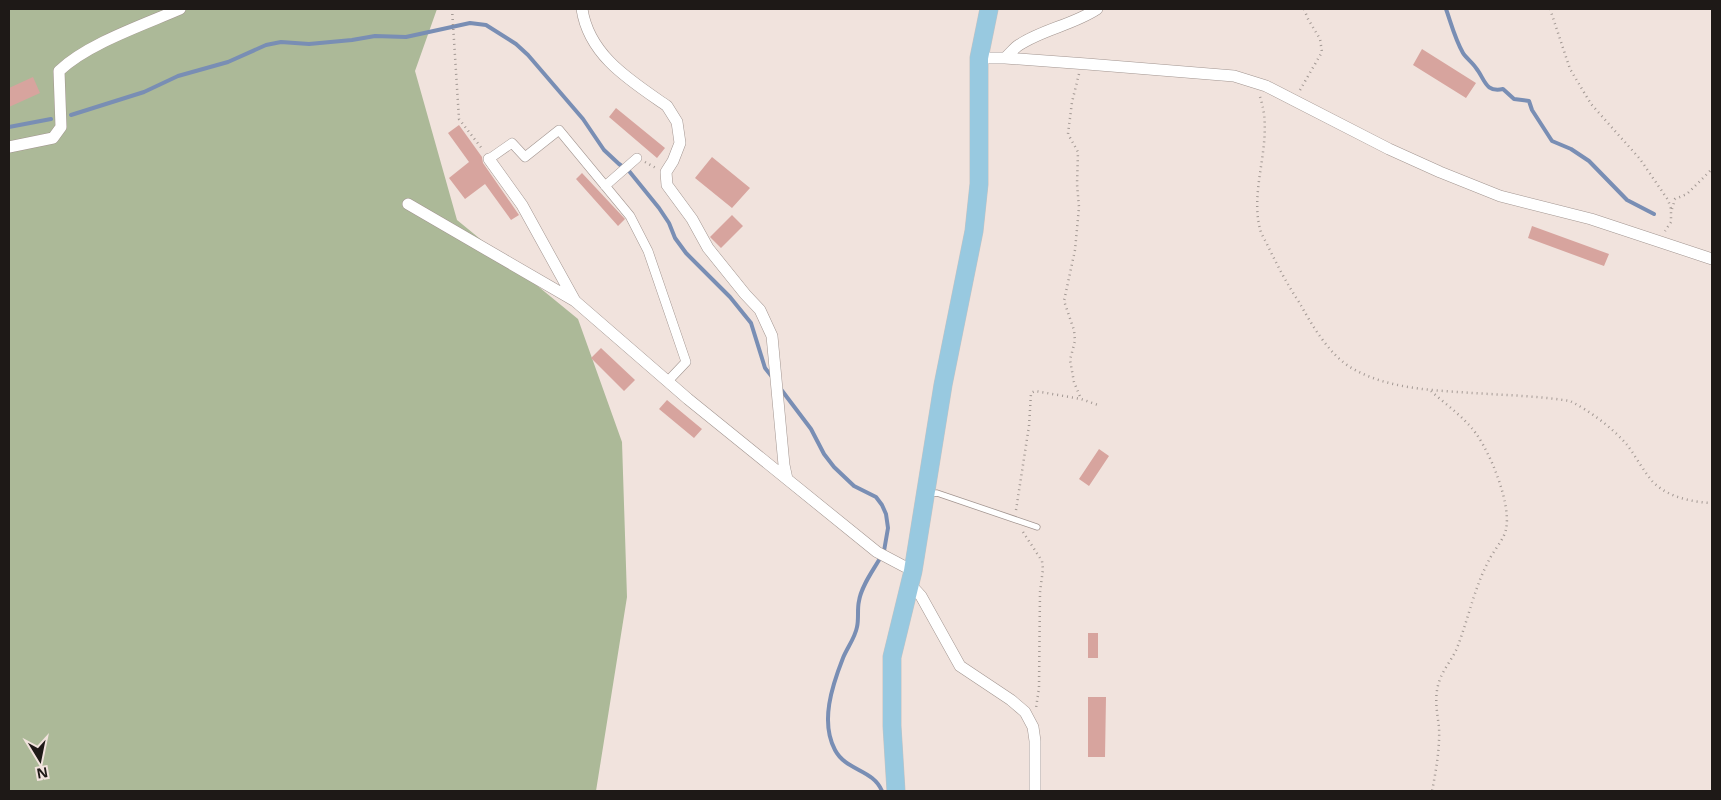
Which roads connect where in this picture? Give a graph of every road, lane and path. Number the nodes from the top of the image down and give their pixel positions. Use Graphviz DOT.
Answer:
graph roads {
  1 [pos="180,9"];
  2 [pos="452,9"];
  3 [pos="582,9"];
  4 [pos="989,9"];
  5 [pos="1097,9"];
  6 [pos="1304,9"];
  7 [pos="1550,9"];
  8 [pos="979,58"];
  9 [pos="1005,58"];
  10 [pos="1087,64"];
  11 [pos="1251,80"];
  12 [pos="1294,99"];
  13 [pos="9,147"];
  14 [pos="489,159"];
  15 [pos="634,161"];
  16 [pos="1712,169"];
  17 [pos="666,172"];
  18 [pos="605,186"];
  19 [pos="408,204"];
  20 [pos="1672,209"];
  21 [pos="1659,242"];
  22 [pos="1712,259"];
  23 [pos="575,301"];
  24 [pos="668,381"];
  25 [pos="1430,390"];
  26 [pos="1081,399"];
  27 [pos="1098,406"];
  28 [pos="787,479"];
  29 [pos="927,494"];
  30 [pos="1712,503"];
  31 [pos="1014,520"];
  32 [pos="1037,527"];
  33 [pos="912,578"];
  34 [pos="1034,727"];
  35 [pos="896,791"];
  36 [pos="1035,791"];
  37 [pos="1432,791"];
  1 -- 13 [label="street"];
  2 -- 14 [label="path"];
  3 -- 17 [label="street"];
  4 -- 8 [label="main road"];
  5 -- 9 [label="street"];
  6 -- 12 [label="path"];
  7 -- 20 [label="path"];
  8 -- 9 [label="street"];
  8 -- 29 [label="main road"];
  9 -- 10 [label="street"];
  10 -- 11 [label="street"];
  10 -- 26 [label="path"];
  11 -- 12 [label="street"];
  11 -- 25 [label="path"];
  12 -- 21 [label="street"];
  14 -- 18 [label="street"];
  14 -- 23 [label="street"];
  15 -- 17 [label="path"];
  15 -- 18 [label="street"];
  16 -- 20 [label="path"];
  17 -- 28 [label="street"];
  18 -- 24 [label="street"];
  19 -- 23 [label="street"];
  20 -- 21 [label="path"];
  21 -- 22 [label="street"];
  23 -- 24 [label="street"];
  24 -- 28 [label="street"];
  25 -- 30 [label="path"];
  25 -- 37 [label="path"];
  26 -- 27 [label="path"];
  26 -- 31 [label="path"];
  28 -- 33 [label="street"];
  29 -- 31 [label="lane"];
  29 -- 33 [label="main road"];
  31 -- 32 [label="lane"];
  31 -- 34 [label="path"];
  33 -- 34 [label="street"];
  33 -- 35 [label="main road"];
  34 -- 36 [label="street"];
}
